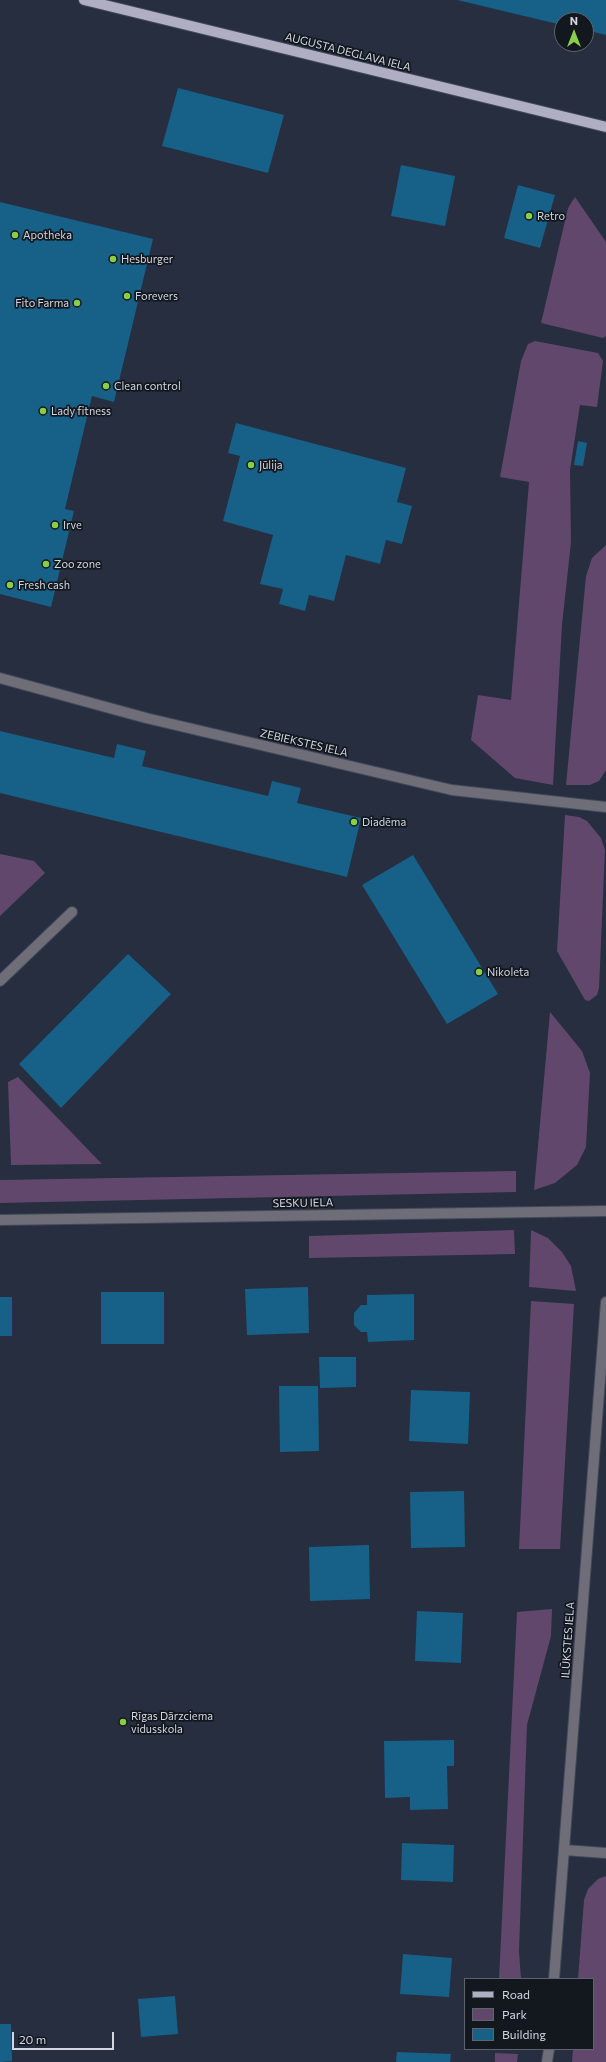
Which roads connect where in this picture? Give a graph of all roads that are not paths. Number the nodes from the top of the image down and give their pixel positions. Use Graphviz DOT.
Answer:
graph roads {
  1 [pos="84,0"];
  2 [pos="606,127"];
  3 [pos="0,678"];
  4 [pos="606,807"];
  5 [pos="72,912"];
  6 [pos="0,981"];
  7 [pos="606,1211"];
  8 [pos="0,1220"];
  9 [pos="606,1302"];
  10 [pos="564,1850"];
  11 [pos="606,1853"];
  12 [pos="554,1978"];
  13 [pos="548,2050"];
  14 [pos="548,2062"];
  1 -- 2 [label="main road, AUGUSTA DEGLAVA IELA"];
  3 -- 4 [label="street, ZEBIEKSTES IELA"];
  5 -- 6 [label="street"];
  7 -- 8 [label="street, SESKU IELA"];
  9 -- 10 [label="street, ILŪKSTES IELA"];
  10 -- 11 [label="street"];
  10 -- 12 [label="street, ILŪKSTES IELA"];
  13 -- 14 [label="street"];
}
